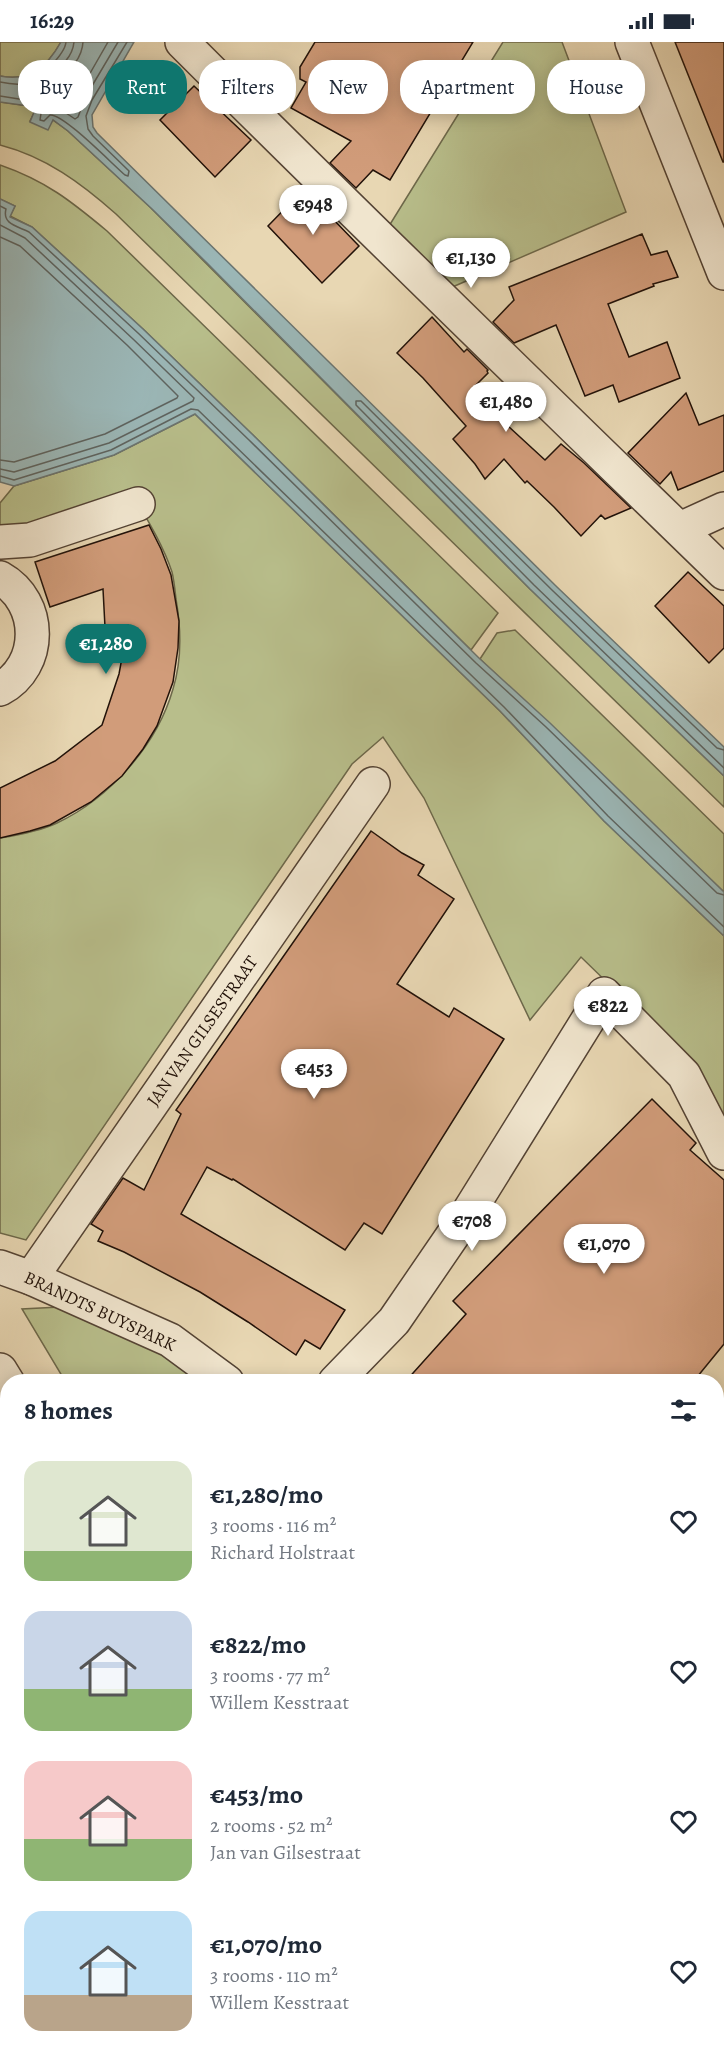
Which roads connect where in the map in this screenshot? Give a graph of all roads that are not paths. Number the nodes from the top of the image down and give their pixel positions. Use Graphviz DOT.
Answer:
graph roads {
  1 [pos="182,42"];
  2 [pos="632,42"];
  3 [pos="724,273"];
  4 [pos="138,504"];
  5 [pos="724,509"];
  6 [pos="680,529"];
  7 [pos="0,542"];
  8 [pos="724,573"];
  9 [pos="0,578"];
  10 [pos="0,688"];
  11 [pos="373,784"];
  12 [pos="724,1153"];
  13 [pos="0,1267"];
  14 [pos="31,1278"];
  15 [pos="216,1374"];
  16 [pos="343,1374"];
  1 -- 6 [label="street"];
  2 -- 3 [label="street"];
  4 -- 7 [label="street"];
  5 -- 6 [label="street"];
  6 -- 8 [label="street"];
  9 -- 10 [label="street"];
  11 -- 14 [label="street, JAN VAN GILSESTRAAT"];
  12 -- 16 [label="street"];
  13 -- 14 [label="street, BRANDTS BUYSPARK"];
  14 -- 15 [label="street, BRANDTS BUYSPARK"];
}
